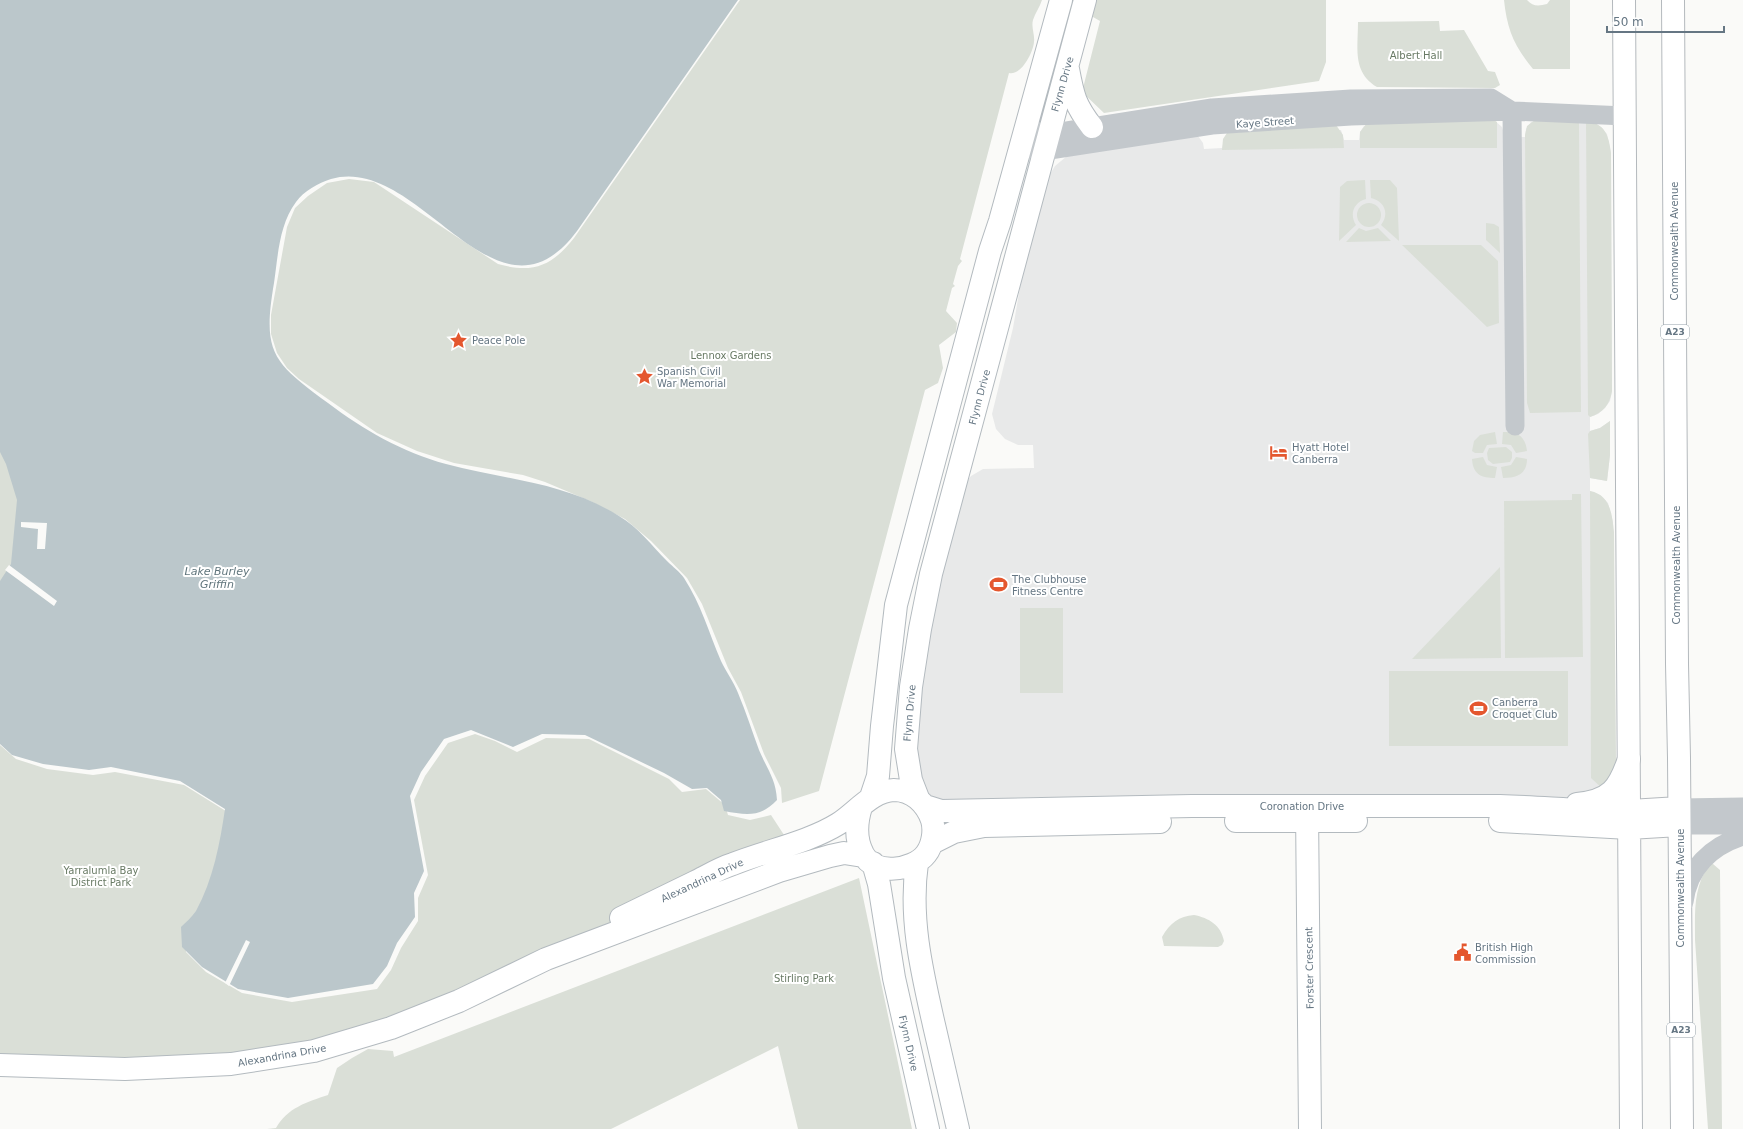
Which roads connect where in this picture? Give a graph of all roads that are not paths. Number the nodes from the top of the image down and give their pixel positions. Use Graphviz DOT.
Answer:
graph roads {
  1 [pos="1061,0"];
  2 [pos="1085,0"];
  3 [pos="1624,0"];
  4 [pos="1673,0"];
  5 [pos="1068,64"];
  6 [pos="1512,111"];
  7 [pos="1625,116"];
  8 [pos="1092,127"];
  9 [pos="1022,138"];
  10 [pos="1046,142"];
  11 [pos="1000,221"];
  12 [pos="1023,228"];
  13 [pos="1516,426"];
  14 [pos="1629,759"];
  15 [pos="866,802"];
  16 [pos="922,802"];
  17 [pos="1743,806"];
  18 [pos="1546,807"];
  19 [pos="1307,814"];
  20 [pos="1679,816"];
  21 [pos="1629,819"];
  22 [pos="1743,825"];
  23 [pos="1743,836"];
  24 [pos="932,844"];
  25 [pos="868,859"];
  26 [pos="917,864"];
  27 [pos="1680,931"];
  28 [pos="546,959"];
  29 [pos="0,1065"];
  30 [pos="928,1129"];
  31 [pos="958,1129"];
  32 [pos="1310,1129"];
  33 [pos="1632,1129"];
  34 [pos="1682,1129"];
  1 -- 9 [label="main road"];
  2 -- 5 [label="main road, Flynn Drive"];
  3 -- 7 [label="main road"];
  4 -- 20 [label="main road, Commonwealth Avenue / A23"];
  5 -- 8 [label="main road"];
  5 -- 10 [label="main road, Flynn Drive"];
  6 -- 7 [label="street, Kaye Street"];
  6 -- 8 [label="street, Kaye Street"];
  6 -- 10 [label="street, Kaye Street"];
  6 -- 13 [label="street"];
  7 -- 14 [label="main road"];
  8 -- 10 [label="street, Kaye Street"];
  9 -- 10 [label="street, Kaye Street"];
  9 -- 11 [label="main road"];
  10 -- 12 [label="main road, Flynn Drive"];
  11 -- 12 [label="main road"];
  11 -- 15 [label="main road"];
  12 -- 16 [label="main road, Flynn Drive"];
  14 -- 18 [label="main road"];
  14 -- 21 [label="main road"];
  15 -- 16 [label="main road"];
  15 -- 25 [label="main road"];
  15 -- 28 [label="main road, Alexandrina Drive"];
  16 -- 19 [label="main road, Coronation Drive"];
  16 -- 24 [label="main road"];
  17 -- 20 [label="street"];
  18 -- 19 [label="main road, Coronation Drive"];
  18 -- 21 [label="main road, Coronation Drive"];
  19 -- 21 [label="main road, Coronation Drive"];
  19 -- 24 [label="main road, Coronation Drive"];
  19 -- 32 [label="main road, Forster Crescent"];
  20 -- 21 [label="main road, Coronation Drive"];
  20 -- 22 [label="street"];
  20 -- 27 [label="main road, Commonwealth Avenue / A23"];
  21 -- 33 [label="main road"];
  23 -- 27 [label="street"];
  24 -- 26 [label="main road"];
  25 -- 26 [label="main road"];
  25 -- 28 [label="main road, Alexandrina Drive"];
  25 -- 30 [label="main road, Flynn Drive"];
  26 -- 31 [label="main road"];
  27 -- 34 [label="main road, Commonwealth Avenue / A23"];
  28 -- 29 [label="main road, Alexandrina Drive"];
}
